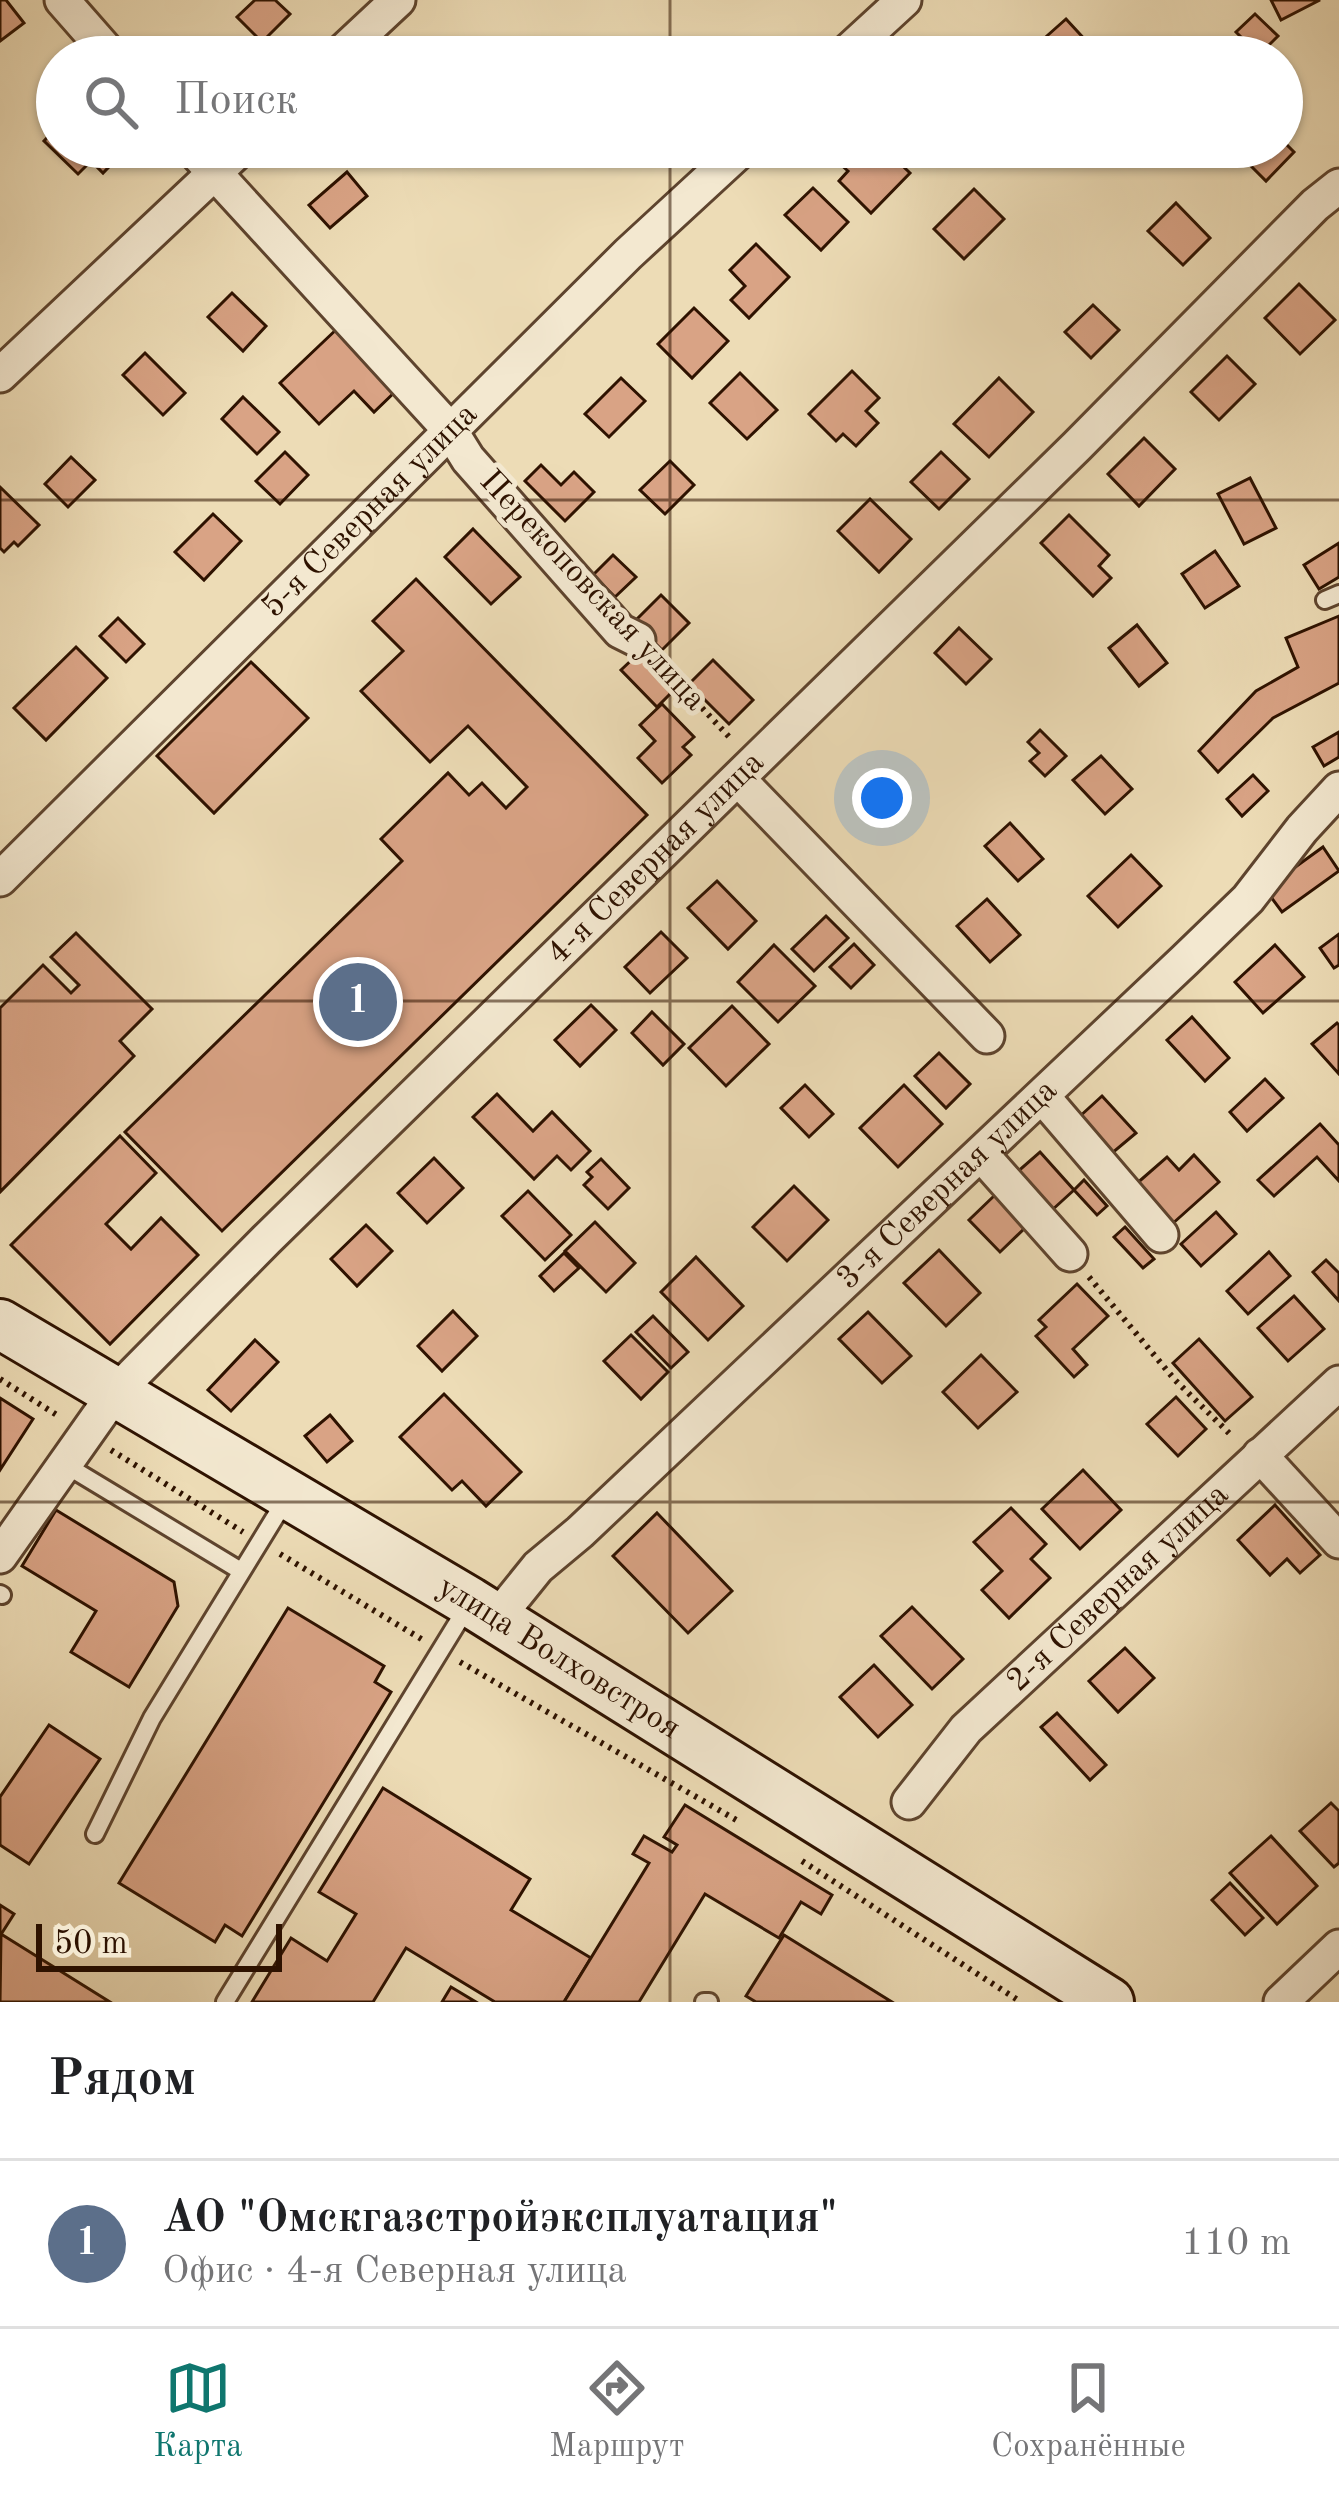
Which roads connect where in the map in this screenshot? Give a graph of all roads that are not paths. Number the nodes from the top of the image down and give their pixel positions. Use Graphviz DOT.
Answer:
graph roads {
  1 [pos="62,0"];
  2 [pos="398,0"];
  3 [pos="904,0"];
  4 [pos="94,36"];
  5 [pos="360,36"];
  6 [pos="865,36"];
  7 [pos="210,168"];
  8 [pos="219,168"];
  9 [pos="721,168"];
  10 [pos="214,173"];
  11 [pos="1339,186"];
  12 [pos="0,375"];
  13 [pos="450,430"];
  14 [pos="638,640"];
  15 [pos="747,772"];
  16 [pos="1339,789"];
  17 [pos="0,879"];
  18 [pos="987,1036"];
  19 [pos="1042,1096"];
  20 [pos="980,1154"];
  21 [pos="1161,1235"];
  22 [pos="1070,1254"];
  23 [pos="0,1324"];
  24 [pos="1339,1383"];
  25 [pos="115,1393"];
  26 [pos="1260,1455"];
  27 [pos="64,1464"];
  28 [pos="288,1495"];
  29 [pos="1339,1540"];
  30 [pos="0,1556"];
  31 [pos="242,1571"];
  32 [pos="483,1610"];
  33 [pos="909,1802"];
  34 [pos="95,1834"];
  35 [pos="1339,1947"];
  36 [pos="225,2002"];
  37 [pos="1109,2002"];
  38 [pos="1281,2002"];
  1 -- 4 [label="street"];
  2 -- 5 [label="street"];
  3 -- 6 [label="street"];
  7 -- 10 [label="street, Перекоповская улица"];
  8 -- 10 [label="street"];
  9 -- 13 [label="street, 5-я Северная улица"];
  10 -- 12 [label="street"];
  10 -- 13 [label="street, Перекоповская улица"];
  11 -- 15 [label="street, 4-я Северная улица"];
  13 -- 14 [label="street, Перекоповская улица"];
  13 -- 17 [label="street, 5-я Северная улица"];
  15 -- 18 [label="street"];
  15 -- 25 [label="street, 4-я Северная улица"];
  16 -- 19 [label="street, 3-я Северная улица"];
  19 -- 20 [label="street, 3-я Северная улица"];
  19 -- 21 [label="street"];
  20 -- 22 [label="street"];
  20 -- 32 [label="street, 3-я Северная улица"];
  23 -- 25 [label="main road, улица Волховстроя"];
  24 -- 26 [label="street, 2-я Северная улица"];
  25 -- 27 [label="street, 4-я Северная улица"];
  25 -- 28 [label="main road, улица Волховстроя"];
  26 -- 29 [label="street"];
  26 -- 33 [label="street, 2-я Северная улица"];
  27 -- 30 [label="street, 4-я Северная улица"];
  27 -- 31 [label="lane"];
  28 -- 31 [label="lane"];
  28 -- 32 [label="main road, улица Волховстроя"];
  31 -- 34 [label="lane"];
  32 -- 36 [label="lane"];
  32 -- 37 [label="main road, улица Волховстроя"];
  35 -- 38 [label="street"];
}
